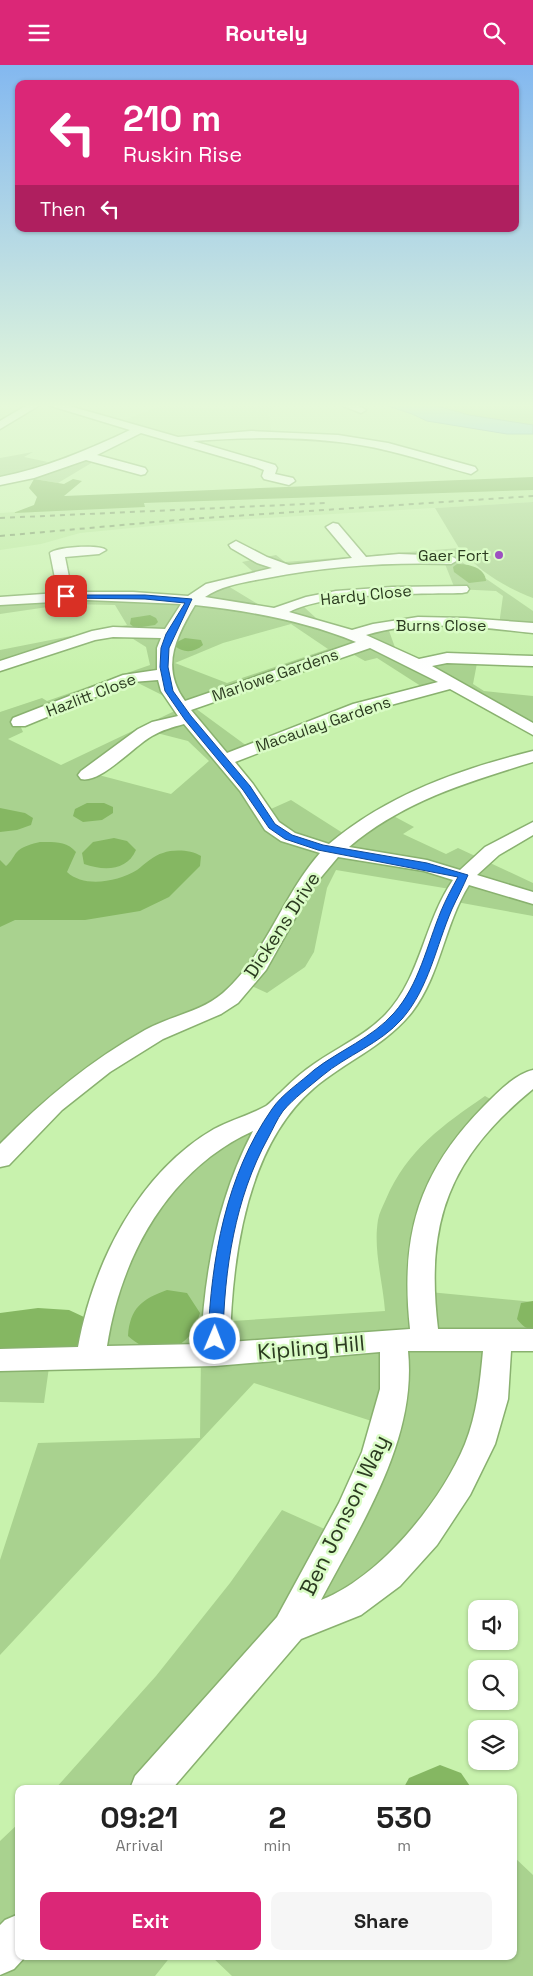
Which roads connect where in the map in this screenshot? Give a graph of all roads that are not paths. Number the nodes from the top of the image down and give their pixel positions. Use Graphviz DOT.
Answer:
graph roads {
  1 [pos="333,527"];
  2 [pos="236,545"];
  3 [pos="99,550"];
  4 [pos="451,559"];
  5 [pos="361,560"];
  6 [pos="288,569"];
  7 [pos="462,589"];
  8 [pos="66,596"];
  9 [pos="0,601"];
  10 [pos="190,601"];
  11 [pos="274,614"];
  12 [pos="533,628"];
  13 [pos="170,634"];
  14 [pos="351,635"];
  15 [pos="368,643"];
  16 [pos="533,661"];
  17 [pos="416,664"];
  18 [pos="0,666"];
  19 [pos="165,674"];
  20 [pos="452,683"];
  21 [pos="185,713"];
  22 [pos="19,722"];
  23 [pos="533,730"];
  24 [pos="533,756"];
  25 [pos="224,760"];
  26 [pos="87,775"];
  27 [pos="533,828"];
  28 [pos="334,850"];
  29 [pos="464,875"];
  30 [pos="533,898"];
  31 [pos="533,1077"];
  32 [pos="278,1110"];
  33 [pos="0,1159"];
  34 [pos="425,1339"];
  35 [pos="498,1339"];
  36 [pos="393,1340"];
  37 [pos="533,1340"];
  38 [pos="215,1355"];
  39 [pos="90,1359"];
  40 [pos="0,1360"];
  41 [pos="289,1628"];
  42 [pos="152,1785"];
  43 [pos="15,1938"];
  44 [pos="0,1955"];
  1 -- 5 [label="street"];
  2 -- 6 [label="street"];
  3 -- 8 [label="street"];
  4 -- 5 [label="street"];
  5 -- 6 [label="street"];
  6 -- 10 [label="street"];
  7 -- 11 [label="street, Hardy Close"];
  8 -- 9 [label="street"];
  8 -- 10 [label="street"];
  10 -- 11 [label="street"];
  10 -- 13 [label="street"];
  11 -- 14 [label="street"];
  12 -- 14 [label="street, Burns Close"];
  13 -- 18 [label="street"];
  13 -- 19 [label="street"];
  14 -- 15 [label="street"];
  15 -- 17 [label="street"];
  15 -- 21 [label="street, Marlowe Gardens"];
  16 -- 17 [label="street"];
  17 -- 20 [label="street"];
  19 -- 21 [label="street"];
  19 -- 22 [label="street, Hazlitt Close"];
  20 -- 23 [label="street"];
  20 -- 25 [label="street, Macaulay Gardens"];
  21 -- 25 [label="street"];
  21 -- 26 [label="street, Marlowe Gardens"];
  24 -- 28 [label="street, Dickens Drive"];
  25 -- 28 [label="street"];
  27 -- 29 [label="street"];
  28 -- 29 [label="street"];
  28 -- 33 [label="street, Dickens Drive"];
  29 -- 30 [label="street"];
  29 -- 32 [label="street"];
  31 -- 34 [label="street"];
  32 -- 38 [label="street"];
  32 -- 39 [label="street"];
  34 -- 35 [label="street, Kipling Hill"];
  34 -- 36 [label="street, Kipling Hill"];
  35 -- 37 [label="street, Kipling Hill"];
  35 -- 41 [label="street, Ben Jonson Way"];
  36 -- 38 [label="street, Kipling Hill"];
  36 -- 41 [label="street, Ben Jonson Way"];
  38 -- 39 [label="street, Kipling Hill"];
  39 -- 40 [label="street, Kipling Hill"];
  41 -- 42 [label="street, Ben Jonson Way"];
  43 -- 44 [label="street"];
}
